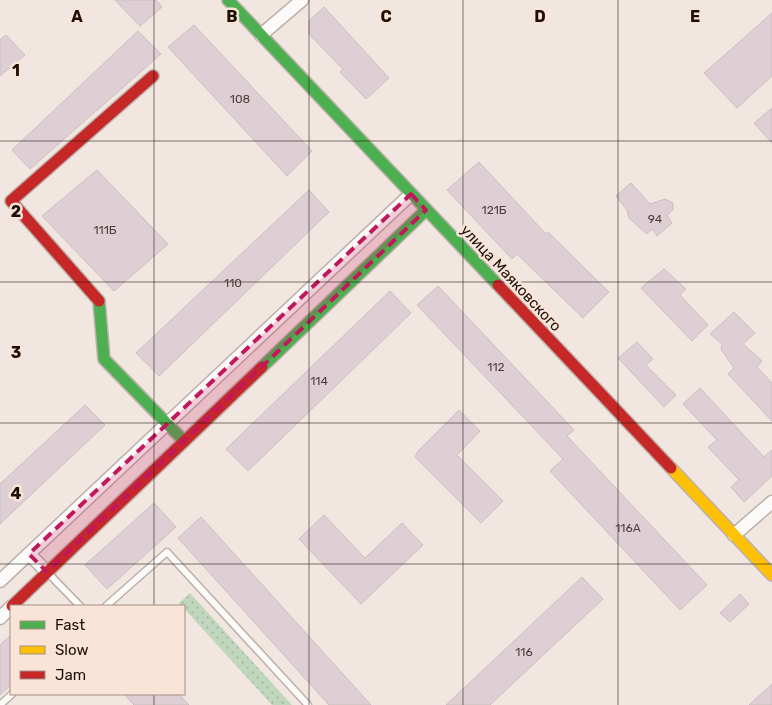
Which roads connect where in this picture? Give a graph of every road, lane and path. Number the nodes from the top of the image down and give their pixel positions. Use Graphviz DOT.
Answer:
graph roads {
  1 [pos="228,0"];
  2 [pos="302,0"];
  3 [pos="261,36"];
  4 [pos="153,76"];
  5 [pos="411,194"];
  6 [pos="426,210"];
  7 [pos="167,424"];
  8 [pos="184,441"];
  9 [pos="772,502"];
  10 [pos="734,535"];
  11 [pos="29,554"];
  12 [pos="47,572"];
  13 [pos="772,576"];
  14 [pos="0,581"];
  15 [pos="14,605"];
  16 [pos="79,605"];
  17 [pos="107,605"];
  18 [pos="10,609"];
  19 [pos="0,618"];
  20 [pos="11,695"];
  21 [pos="0,705"];
  22 [pos="308,705"];
  1 -- 3 [label="street, улица Маяковского"];
  2 -- 3 [label="street"];
  3 -- 5 [label="street, улица Маяковского"];
  4 -- 7 [label="street"];
  5 -- 6 [label="street, улица Маяковского"];
  5 -- 7 [label="street"];
  6 -- 8 [label="street"];
  6 -- 10 [label="street, улица Маяковского"];
  7 -- 8 [label="street"];
  7 -- 11 [label="street"];
  8 -- 12 [label="street"];
  9 -- 10 [label="street"];
  10 -- 13 [label="street, улица Маяковского"];
  11 -- 12 [label="street"];
  11 -- 14 [label="street"];
  12 -- 15 [label="street"];
  12 -- 16 [label="lane"];
  17 -- 22 [label="lane"];
  18 -- 19 [label="street"];
  20 -- 21 [label="lane"];
}
